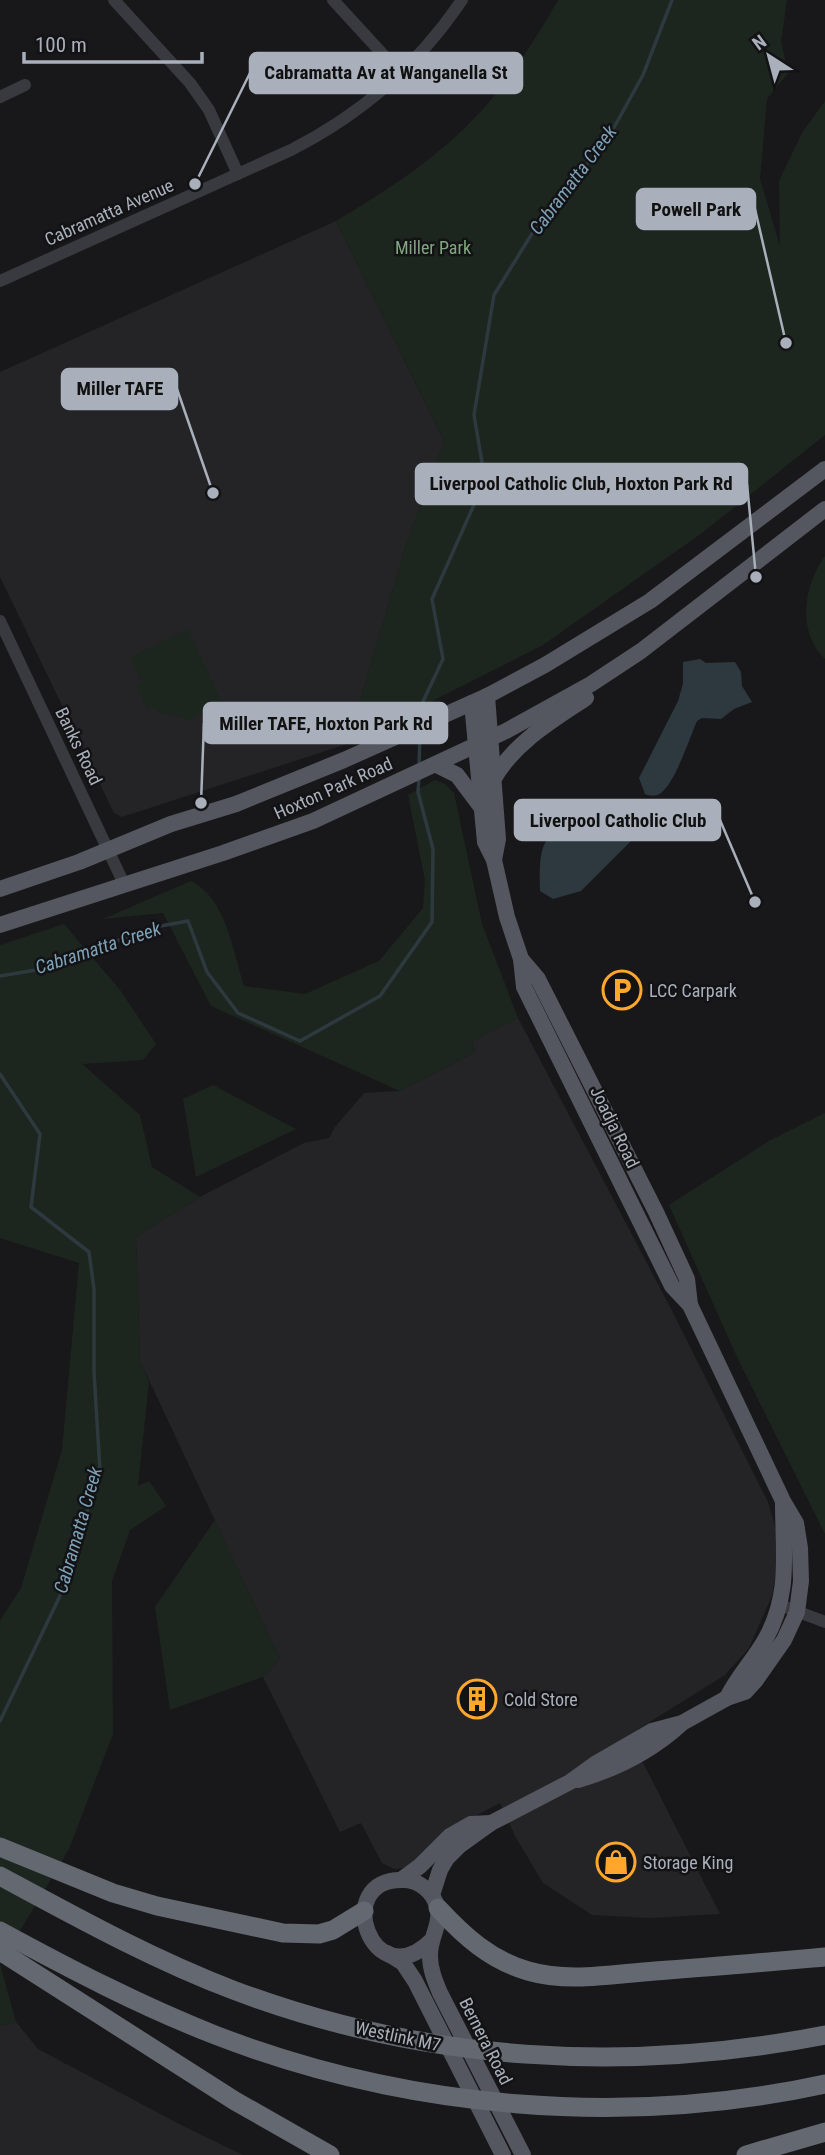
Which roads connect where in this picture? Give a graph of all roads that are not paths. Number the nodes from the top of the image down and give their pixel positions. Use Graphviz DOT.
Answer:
graph roads {
  1 [pos="114,0"];
  2 [pos="333,0"];
  3 [pos="463,0"];
  4 [pos="400,73"];
  5 [pos="25,85"];
  6 [pos="0,97"];
  7 [pos="238,174"];
  8 [pos="0,281"];
  9 [pos="825,469"];
  10 [pos="825,509"];
  11 [pos="0,621"];
  12 [pos="641,652"];
  13 [pos="479,700"];
  14 [pos="483,743"];
  15 [pos="441,764"];
  16 [pos="493,780"];
  17 [pos="482,809"];
  18 [pos="110,850"];
  19 [pos="494,860"];
  20 [pos="125,886"];
  21 [pos="0,889"];
  22 [pos="0,925"];
  23 [pos="783,1501"];
  24 [pos="780,1605"];
  25 [pos="797,1612"];
  26 [pos="825,1622"];
  27 [pos="727,1698"];
  28 [pos="491,1823"];
  29 [pos="0,1847"];
  30 [pos="0,1876"];
  31 [pos="401,1880"];
  32 [pos="435,1901"];
  33 [pos="364,1911"];
  34 [pos="0,1931"];
  35 [pos="432,1940"];
  36 [pos="0,1951"];
  37 [pos="387,1952"];
  38 [pos="825,1957"];
  39 [pos="825,2035"];
  40 [pos="825,2084"];
  41 [pos="825,2132"];
  42 [pos="330,2155"];
  43 [pos="503,2155"];
  44 [pos="523,2155"];
  45 [pos="746,2155"];
  1 -- 7 [label="street"];
  2 -- 4 [label="street"];
  3 -- 4 [label="street, Cabramatta Avenue"];
  4 -- 7 [label="street, Cabramatta Avenue"];
  5 -- 6 [label="street"];
  7 -- 8 [label="street, Cabramatta Avenue"];
  9 -- 13 [label="main road, Hoxton Park Road"];
  10 -- 12 [label="main road, Hoxton Park Road"];
  11 -- 18 [label="street, Banks Road"];
  12 -- 14 [label="main road, Hoxton Park Road"];
  12 -- 16 [label="main road"];
  13 -- 14 [label="main road, Joadja Road"];
  13 -- 18 [label="main road, Hoxton Park Road"];
  14 -- 15 [label="main road, Hoxton Park Road"];
  14 -- 16 [label="main road, Joadja Road"];
  14 -- 17 [label="main road, Joadja Road"];
  15 -- 17 [label="main road"];
  15 -- 20 [label="main road, Hoxton Park Road"];
  16 -- 19 [label="main road, Joadja Road"];
  17 -- 19 [label="main road, Joadja Road"];
  18 -- 20 [label="street, Banks Road"];
  18 -- 21 [label="main road, Hoxton Park Road"];
  19 -- 23 [label="main road, Joadja Road"];
  20 -- 22 [label="main road, Hoxton Park Road"];
  23 -- 24 [label="main road, Joadja Road"];
  23 -- 25 [label="main road, Joadja Road"];
  24 -- 25 [label="street"];
  24 -- 27 [label="main road, Joadja Road"];
  25 -- 26 [label="street"];
  25 -- 27 [label="main road, Joadja Road"];
  27 -- 28 [label="main road, Joadja Road"];
  28 -- 31 [label="main road"];
  28 -- 32 [label="main road"];
  29 -- 33 [label="highway"];
  30 -- 39 [label="highway, Westlink M7"];
  31 -- 32 [label="main road"];
  31 -- 33 [label="main road"];
  32 -- 35 [label="main road"];
  32 -- 38 [label="highway"];
  33 -- 37 [label="main road"];
  34 -- 40 [label="highway"];
  35 -- 37 [label="main road"];
  35 -- 44 [label="main road, Bernera Road"];
  36 -- 42 [label="highway"];
  37 -- 43 [label="main road, Bernera Road"];
  41 -- 45 [label="highway"];
}
